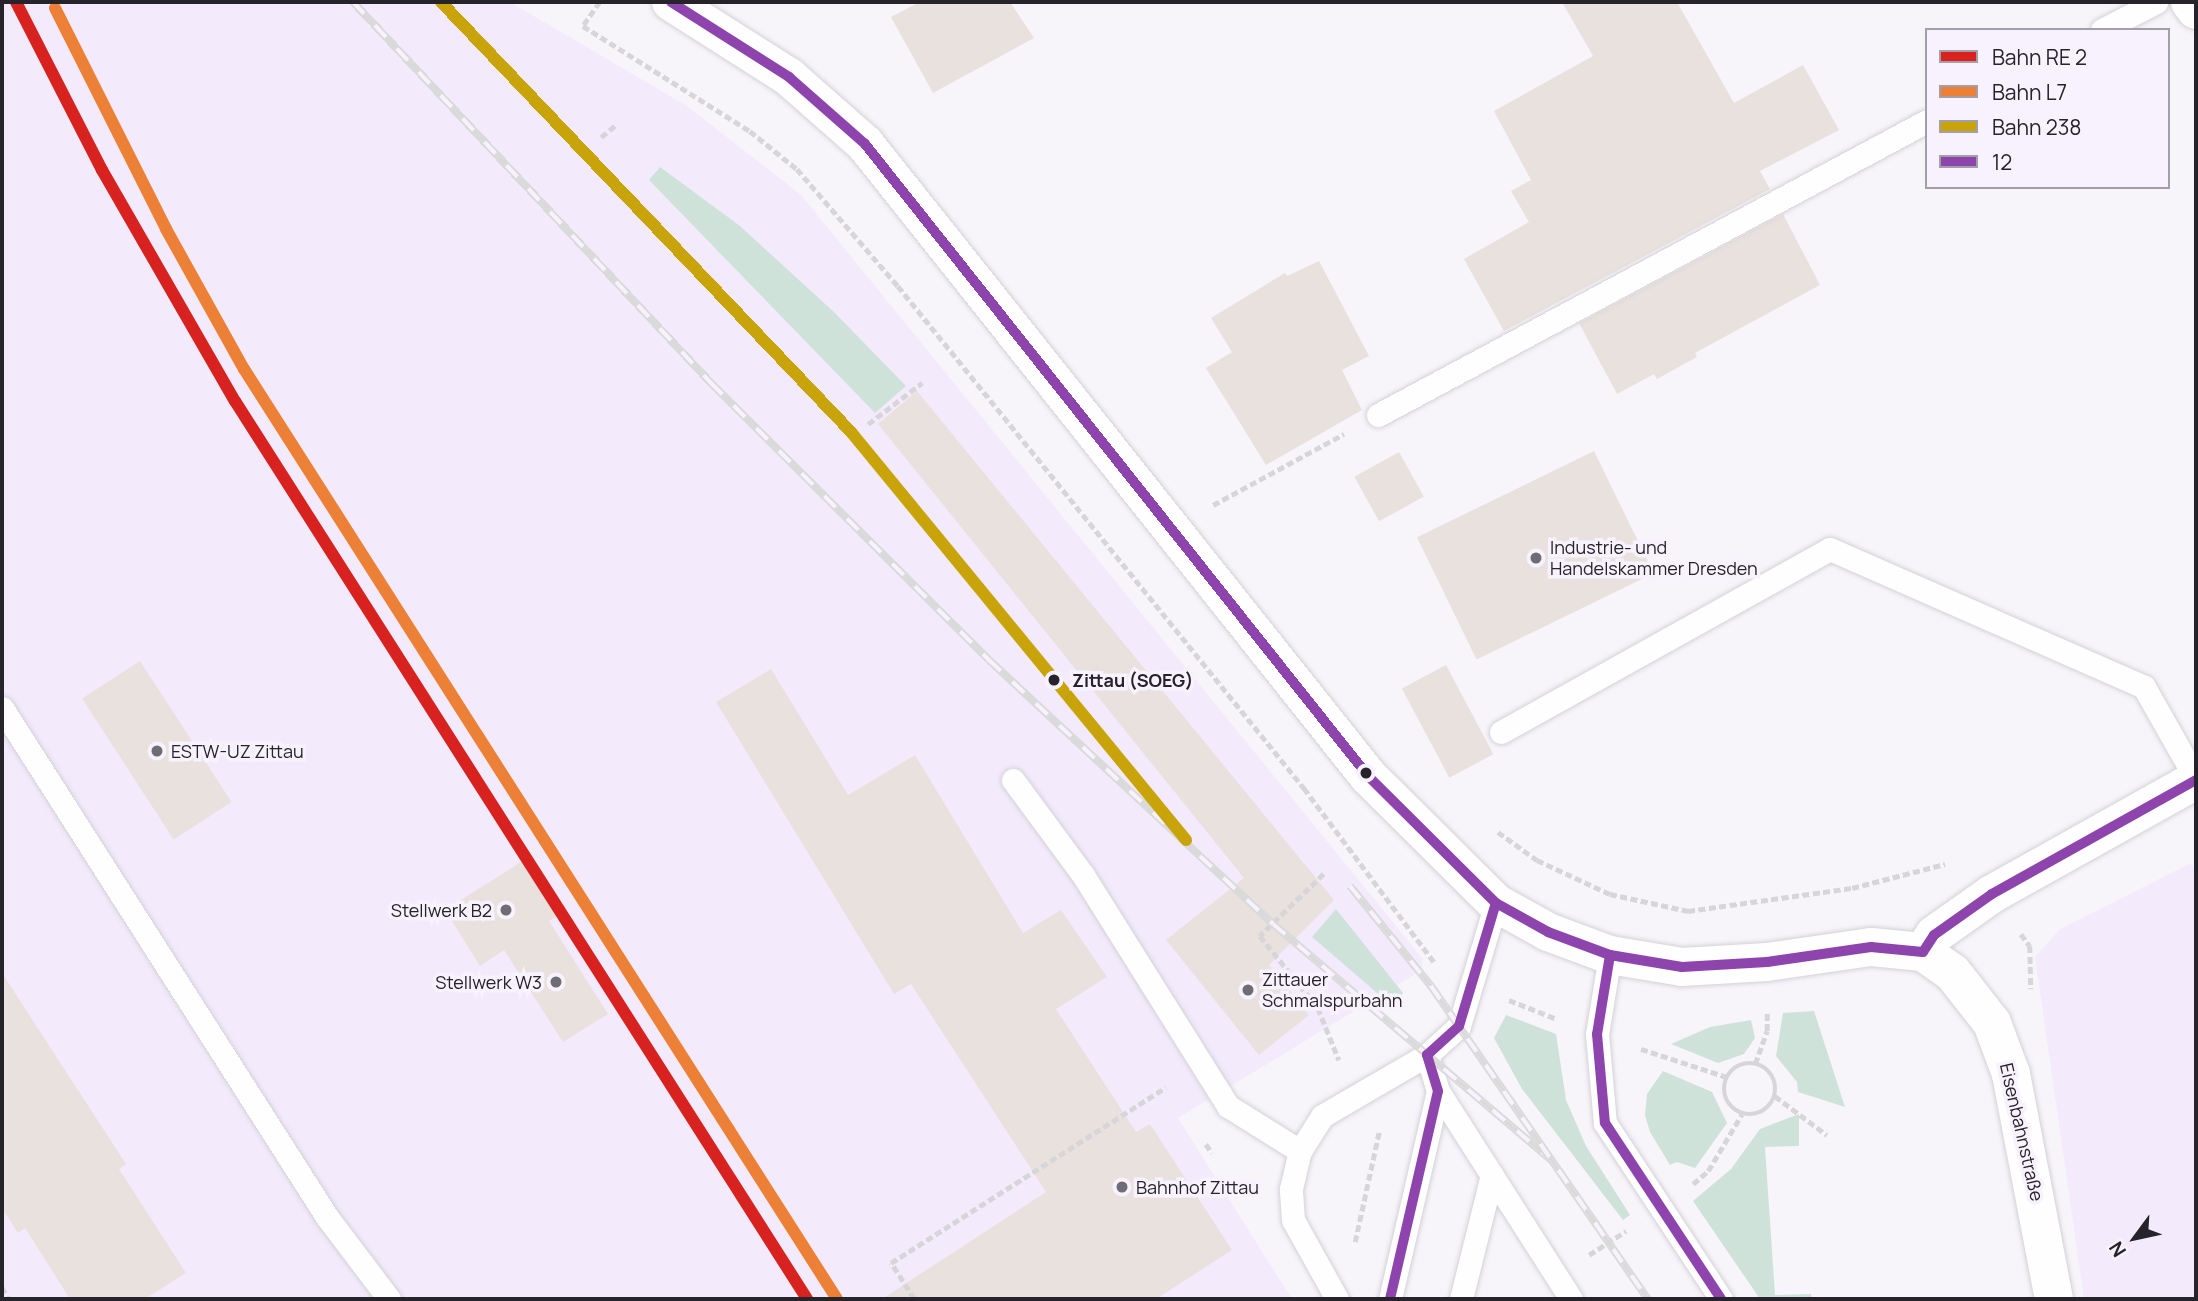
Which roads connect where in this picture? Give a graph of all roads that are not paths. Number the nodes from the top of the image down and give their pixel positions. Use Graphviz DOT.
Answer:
graph roads {
  1 [pos="671,2"];
  2 [pos="2155,2"];
  3 [pos="2190,2"];
  4 [pos="2196,10"];
  5 [pos="2106,28"];
  6 [pos="1925,122"];
  7 [pos="1378,415"];
  8 [pos="2,708"];
  9 [pos="1501,732"];
  10 [pos="2196,779"];
  11 [pos="1013,780"];
  12 [pos="1496,903"];
  13 [pos="1923,952"];
  14 [pos="1610,955"];
  15 [pos="1427,1055"];
  16 [pos="1438,1091"];
  17 [pos="1300,1151"];
  18 [pos="1492,1175"];
  19 [pos="1562,1290"];
  20 [pos="389,1299"];
  21 [pos="1337,1299"];
  22 [pos="1390,1299"];
  23 [pos="1461,1299"];
  24 [pos="1721,1299"];
  25 [pos="2054,1299"];
  1 -- 12 [label="street"];
  2 -- 5 [label="lane"];
  3 -- 4 [label="street"];
  6 -- 7 [label="lane"];
  8 -- 20 [label="lane"];
  9 -- 10 [label="lane"];
  10 -- 13 [label="street"];
  11 -- 17 [label="lane"];
  12 -- 14 [label="street"];
  12 -- 15 [label="lane"];
  13 -- 14 [label="street"];
  13 -- 25 [label="street, Eisenbahnstraße"];
  14 -- 24 [label="lane"];
  15 -- 16 [label="lane"];
  15 -- 17 [label="lane"];
  16 -- 18 [label="lane"];
  16 -- 22 [label="lane"];
  17 -- 21 [label="lane"];
  18 -- 19 [label="lane"];
  18 -- 23 [label="lane"];
}
